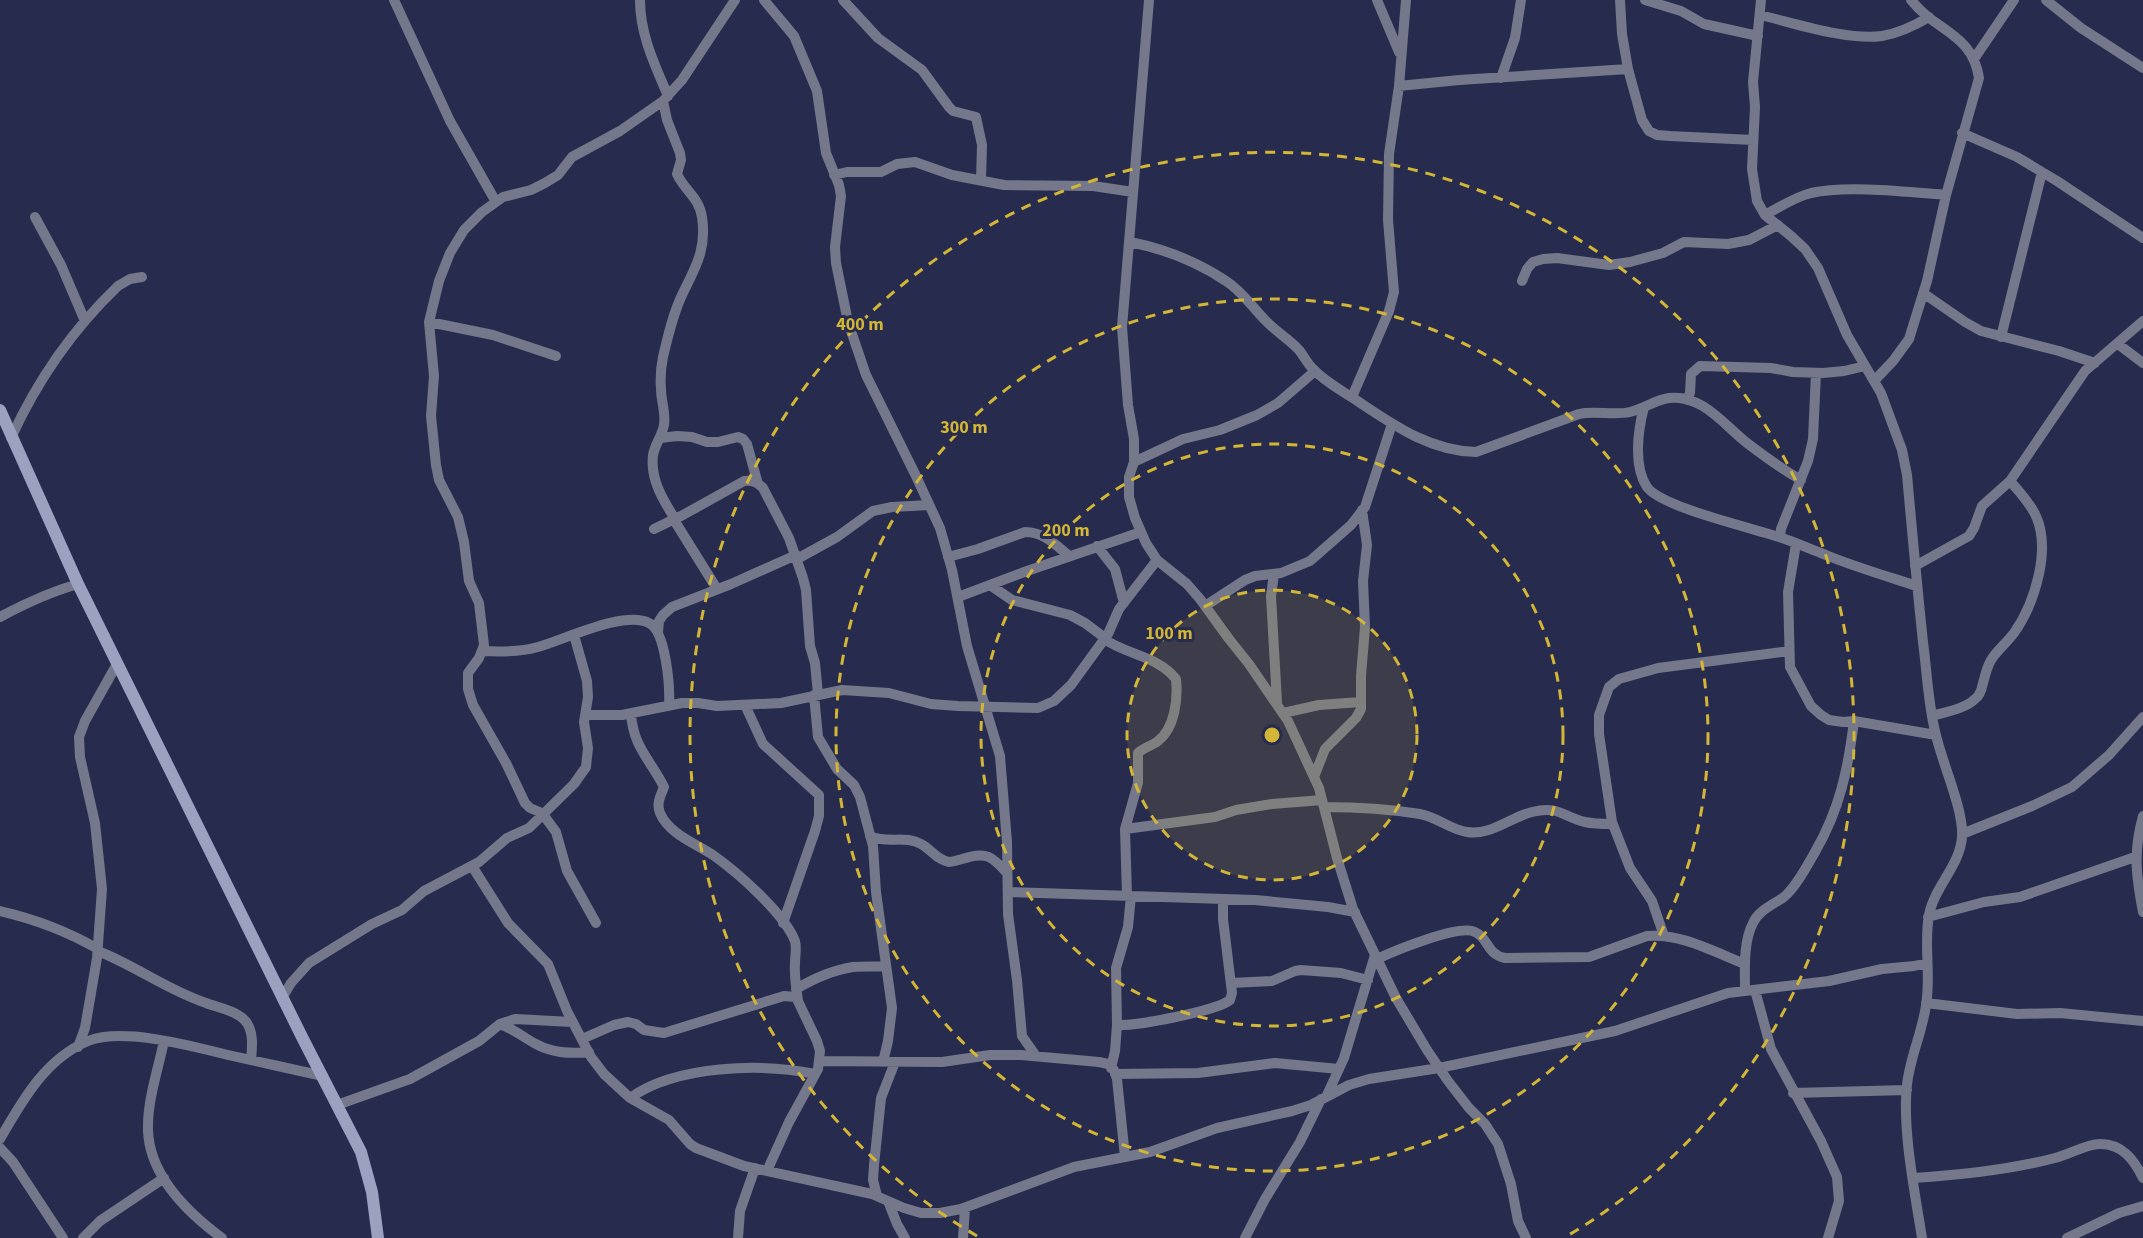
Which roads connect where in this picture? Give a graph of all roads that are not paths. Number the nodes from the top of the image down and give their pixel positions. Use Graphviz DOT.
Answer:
graph roads {
  1 [pos="394,0"];
  2 [pos="640,0"];
  3 [pos="735,0"];
  4 [pos="764,0"];
  5 [pos="843,0"];
  6 [pos="1149,0"];
  7 [pos="1377,0"];
  8 [pos="1406,0"];
  9 [pos="1521,0"];
  10 [pos="1620,0"];
  11 [pos="1645,0"];
  12 [pos="1761,0"];
  13 [pos="1911,0"];
  14 [pos="2014,0"];
  15 [pos="2046,0"];
  16 [pos="1760,15"];
  17 [pos="1929,17"];
  18 [pos="1758,36"];
  19 [pos="1401,56"];
  20 [pos="1974,59"];
  21 [pos="2143,68"];
  22 [pos="1628,69"];
  23 [pos="1501,78"];
  24 [pos="1399,86"];
  25 [pos="666,98"];
  26 [pos="1962,133"];
  27 [pos="1754,140"];
  28 [pos="2042,172"];
  29 [pos="834,175"];
  30 [pos="981,180"];
  31 [pos="1133,192"];
  32 [pos="1946,195"];
  33 [pos="496,202"];
  34 [pos="1765,215"];
  35 [pos="35,217"];
  36 [pos="1778,225"];
  37 [pos="2143,238"];
  38 [pos="1130,242"];
  39 [pos="142,277"];
  40 [pos="1522,281"];
  41 [pos="1923,293"];
  42 [pos="86,321"];
  43 [pos="2143,321"];
  44 [pos="429,322"];
  45 [pos="2001,337"];
  46 [pos="2118,344"];
  47 [pos="556,356"];
  48 [pos="2095,363"];
  49 [pos="2143,363"];
  50 [pos="1865,366"];
  51 [pos="1315,371"];
  52 [pos="1816,373"];
  53 [pos="1874,381"];
  54 [pos="1352,397"];
  55 [pos="1687,400"];
  56 [pos="1644,407"];
  57 [pos="0,410"];
  58 [pos="1392,424"];
  59 [pos="11,438"];
  60 [pos="660,438"];
  61 [pos="1134,462"];
  62 [pos="1800,480"];
  63 [pos="2010,481"];
  64 [pos="758,484"];
  65 [pos="929,505"];
  66 [pos="1362,510"];
  67 [pos="674,519"];
  68 [pos="654,529"];
  69 [pos="1141,532"];
  70 [pos="1780,537"];
  71 [pos="1796,544"];
  72 [pos="1097,546"];
  73 [pos="1069,556"];
  74 [pos="796,557"];
  75 [pos="948,557"];
  76 [pos="1157,560"];
  77 [pos="1915,566"];
  78 [pos="1274,574"];
  79 [pos="78,584"];
  80 [pos="990,585"];
  81 [pos="1917,586"];
  82 [pos="717,589"];
  83 [pos="958,597"];
  84 [pos="1124,603"];
  85 [pos="1205,606"];
  86 [pos="0,617"];
  87 [pos="658,632"];
  88 [pos="574,635"];
  89 [pos="1105,639"];
  90 [pos="483,651"];
  91 [pos="1789,651"];
  92 [pos="117,664"];
  93 [pos="816,695"];
  94 [pos="1361,702"];
  95 [pos="1277,703"];
  96 [pos="669,705"];
  97 [pos="745,705"];
  98 [pos="986,707"];
  99 [pos="631,713"];
  100 [pos="1283,713"];
  101 [pos="586,715"];
  102 [pos="1932,716"];
  103 [pos="2143,717"];
  104 [pos="1854,721"];
  105 [pos="1936,735"];
  106 [pos="1314,777"];
  107 [pos="1323,803"];
  108 [pos="543,814"];
  109 [pos="2143,816"];
  110 [pos="1612,824"];
  111 [pos="1125,830"];
  112 [pos="1962,834"];
  113 [pos="870,836"];
  114 [pos="2135,857"];
  115 [pos="472,866"];
  116 [pos="1007,873"];
  117 [pos="1008,892"];
  118 [pos="1129,896"];
  119 [pos="1223,899"];
  120 [pos="0,911"];
  121 [pos="1355,912"];
  122 [pos="2143,912"];
  123 [pos="1928,917"];
  124 [pos="596,923"];
  125 [pos="783,923"];
  126 [pos="1664,936"];
  127 [pos="98,950"];
  128 [pos="1376,957"];
  129 [pos="1927,963"];
  130 [pos="1745,964"];
  131 [pos="886,966"];
  132 [pos="1368,980"];
  133 [pos="1231,983"];
  134 [pos="1750,990"];
  135 [pos="797,995"];
  136 [pos="282,998"];
  137 [pos="1926,1003"];
  138 [pos="2143,1021"];
  139 [pos="572,1022"];
  140 [pos="500,1024"];
  141 [pos="1117,1025"];
  142 [pos="582,1039"];
  143 [pos="164,1041"];
  144 [pos="78,1047"];
  145 [pos="589,1052"];
  146 [pos="1036,1056"];
  147 [pos="251,1060"];
  148 [pos="820,1061"];
  149 [pos="883,1062"];
  150 [pos="895,1062"];
  151 [pos="1439,1068"];
  152 [pos="1339,1069"];
  153 [pos="1113,1071"];
  154 [pos="815,1074"];
  155 [pos="322,1076"];
  156 [pos="1907,1090"];
  157 [pos="1793,1093"];
  158 [pos="1324,1097"];
  159 [pos="630,1098"];
  160 [pos="338,1105"];
  161 [pos="0,1138"];
  162 [pos="0,1148"];
  163 [pos="1125,1157"];
  164 [pos="755,1168"];
  165 [pos="767,1171"];
  166 [pos="164,1178"];
  167 [pos="1914,1178"];
  168 [pos="2143,1178"];
  169 [pos="877,1196"];
  170 [pos="888,1201"];
  171 [pos="2143,1206"];
  172 [pos="965,1208"];
  173 [pos="63,1238"];
  174 [pos="83,1238"];
  175 [pos="222,1238"];
  176 [pos="378,1238"];
  177 [pos="738,1238"];
  178 [pos="905,1238"];
  179 [pos="963,1238"];
  180 [pos="1245,1238"];
  181 [pos="1526,1238"];
  182 [pos="1828,1238"];
  183 [pos="1922,1238"];
  184 [pos="2067,1238"];
  1 -- 33 [label="street"];
  2 -- 25 [label="street"];
  3 -- 25 [label="street"];
  4 -- 29 [label="street"];
  5 -- 30 [label="street"];
  6 -- 31 [label="street"];
  7 -- 19 [label="street"];
  8 -- 19 [label="street"];
  9 -- 23 [label="street"];
  10 -- 22 [label="street"];
  11 -- 18 [label="street"];
  12 -- 16 [label="street"];
  13 -- 17 [label="street"];
  14 -- 20 [label="street"];
  15 -- 21 [label="street"];
  16 -- 17 [label="street"];
  16 -- 18 [label="street"];
  17 -- 20 [label="street"];
  18 -- 27 [label="street"];
  19 -- 24 [label="street"];
  20 -- 26 [label="street"];
  22 -- 23 [label="street"];
  22 -- 27 [label="street"];
  23 -- 24 [label="street"];
  24 -- 54 [label="street"];
  25 -- 33 [label="street"];
  25 -- 60 [label="street"];
  26 -- 28 [label="street"];
  26 -- 32 [label="street"];
  27 -- 34 [label="street"];
  28 -- 37 [label="street"];
  28 -- 45 [label="street"];
  29 -- 30 [label="street"];
  29 -- 65 [label="street"];
  30 -- 31 [label="street"];
  31 -- 38 [label="street"];
  32 -- 34 [label="street"];
  32 -- 41 [label="street"];
  33 -- 44 [label="street"];
  34 -- 36 [label="street"];
  35 -- 42 [label="street"];
  36 -- 40 [label="street"];
  36 -- 50 [label="street"];
  38 -- 51 [label="street"];
  38 -- 61 [label="street"];
  39 -- 42 [label="street"];
  41 -- 45 [label="street"];
  41 -- 53 [label="street"];
  42 -- 59 [label="street"];
  43 -- 46 [label="street"];
  44 -- 47 [label="street"];
  44 -- 90 [label="street"];
  45 -- 48 [label="street"];
  46 -- 48 [label="street"];
  46 -- 49 [label="street"];
  48 -- 63 [label="street"];
  50 -- 52 [label="street"];
  50 -- 53 [label="street"];
  51 -- 54 [label="street"];
  51 -- 61 [label="street"];
  52 -- 55 [label="street"];
  52 -- 62 [label="street"];
  53 -- 77 [label="street"];
  54 -- 58 [label="street"];
  55 -- 56 [label="street"];
  55 -- 62 [label="street"];
  56 -- 58 [label="street"];
  56 -- 70 [label="street"];
  57 -- 59 [label="street"];
  58 -- 66 [label="street"];
  59 -- 79 [label="street"];
  60 -- 64 [label="street"];
  60 -- 67 [label="street"];
  61 -- 69 [label="street"];
  62 -- 70 [label="street"];
  63 -- 77 [label="street"];
  63 -- 102 [label="street"];
  64 -- 67 [label="street"];
  64 -- 74 [label="street"];
  65 -- 74 [label="street"];
  65 -- 75 [label="street"];
  66 -- 78 [label="street"];
  66 -- 94 [label="street"];
  67 -- 68 [label="street"];
  67 -- 82 [label="street"];
  69 -- 72 [label="street"];
  69 -- 76 [label="street"];
  70 -- 71 [label="street"];
  71 -- 81 [label="street"];
  71 -- 91 [label="street"];
  72 -- 73 [label="street"];
  72 -- 84 [label="street"];
  73 -- 75 [label="street"];
  73 -- 80 [label="street"];
  74 -- 82 [label="street"];
  74 -- 93 [label="street"];
  75 -- 83 [label="street"];
  76 -- 84 [label="street"];
  76 -- 85 [label="street"];
  77 -- 81 [label="street"];
  78 -- 85 [label="street"];
  78 -- 95 [label="street"];
  79 -- 86 [label="street"];
  79 -- 92 [label="street"];
  80 -- 83 [label="street"];
  80 -- 89 [label="street"];
  81 -- 102 [label="street"];
  82 -- 87 [label="street"];
  83 -- 98 [label="street"];
  84 -- 89 [label="street"];
  85 -- 95 [label="street"];
  87 -- 88 [label="street"];
  87 -- 96 [label="street"];
  88 -- 90 [label="street"];
  88 -- 101 [label="street"];
  89 -- 98 [label="street"];
  89 -- 111 [label="street"];
  90 -- 108 [label="street"];
  91 -- 104 [label="street"];
  91 -- 110 [label="street"];
  92 -- 127 [label="street"];
  92 -- 136 [label="street"];
  93 -- 97 [label="street"];
  93 -- 98 [label="street"];
  93 -- 113 [label="street"];
  94 -- 100 [label="street"];
  94 -- 106 [label="street"];
  95 -- 100 [label="street"];
  96 -- 97 [label="street"];
  96 -- 99 [label="street"];
  97 -- 125 [label="street"];
  98 -- 116 [label="street"];
  99 -- 101 [label="street"];
  99 -- 125 [label="street"];
  100 -- 106 [label="street"];
  101 -- 108 [label="street"];
  102 -- 105 [label="street"];
  103 -- 112 [label="street"];
  104 -- 105 [label="street"];
  104 -- 130 [label="street"];
  105 -- 112 [label="street"];
  106 -- 107 [label="street"];
  107 -- 110 [label="street"];
  107 -- 111 [label="street"];
  107 -- 121 [label="street"];
  108 -- 115 [label="street"];
  108 -- 124 [label="street"];
  109 -- 114 [label="street"];
  110 -- 126 [label="street"];
  111 -- 118 [label="street"];
  112 -- 123 [label="street"];
  113 -- 116 [label="street"];
  113 -- 131 [label="street"];
  114 -- 122 [label="street"];
  114 -- 123 [label="street"];
  115 -- 136 [label="street"];
  115 -- 139 [label="street"];
  116 -- 117 [label="street"];
  117 -- 118 [label="street"];
  117 -- 146 [label="street"];
  118 -- 119 [label="street"];
  118 -- 141 [label="street"];
  119 -- 121 [label="street"];
  119 -- 133 [label="street"];
  120 -- 127 [label="street"];
  121 -- 128 [label="street"];
  123 -- 129 [label="street"];
  125 -- 135 [label="street"];
  126 -- 128 [label="street"];
  126 -- 130 [label="street"];
  127 -- 144 [label="street"];
  127 -- 147 [label="street"];
  128 -- 132 [label="street"];
  128 -- 151 [label="street"];
  129 -- 134 [label="street"];
  129 -- 137 [label="street"];
  130 -- 134 [label="street"];
  131 -- 135 [label="street"];
  131 -- 149 [label="street"];
  132 -- 133 [label="street"];
  132 -- 152 [label="street"];
  133 -- 141 [label="street"];
  134 -- 151 [label="street"];
  134 -- 157 [label="street"];
  135 -- 142 [label="street"];
  135 -- 148 [label="street"];
  136 -- 155 [label="street"];
  137 -- 138 [label="street"];
  137 -- 156 [label="street"];
  139 -- 140 [label="street"];
  139 -- 142 [label="street"];
  140 -- 145 [label="street"];
  140 -- 160 [label="street"];
  141 -- 153 [label="street"];
  142 -- 145 [label="street"];
  143 -- 144 [label="street"];
  143 -- 147 [label="street"];
  143 -- 166 [label="street"];
  144 -- 161 [label="street"];
  145 -- 159 [label="street"];
  146 -- 150 [label="street"];
  146 -- 153 [label="street"];
  147 -- 155 [label="street"];
  148 -- 149 [label="street"];
  148 -- 154 [label="street"];
  149 -- 150 [label="street"];
  150 -- 169 [label="street"];
  151 -- 158 [label="street"];
  151 -- 181 [label="street"];
  152 -- 153 [label="street"];
  152 -- 158 [label="street"];
  153 -- 163 [label="street"];
  154 -- 159 [label="street"];
  154 -- 165 [label="street"];
  155 -- 160 [label="street"];
  156 -- 157 [label="street"];
  156 -- 167 [label="street"];
  157 -- 182 [label="street"];
  158 -- 163 [label="street"];
  158 -- 180 [label="street"];
  159 -- 164 [label="street"];
  160 -- 176 [label="street"];
  162 -- 173 [label="street"];
  163 -- 172 [label="street"];
  164 -- 165 [label="street"];
  164 -- 177 [label="street"];
  165 -- 169 [label="street"];
  166 -- 174 [label="street"];
  166 -- 175 [label="street"];
  167 -- 168 [label="street"];
  167 -- 183 [label="street"];
  169 -- 170 [label="street"];
  170 -- 172 [label="street"];
  170 -- 178 [label="street"];
  171 -- 184 [label="street"];
  172 -- 179 [label="street"];
}
